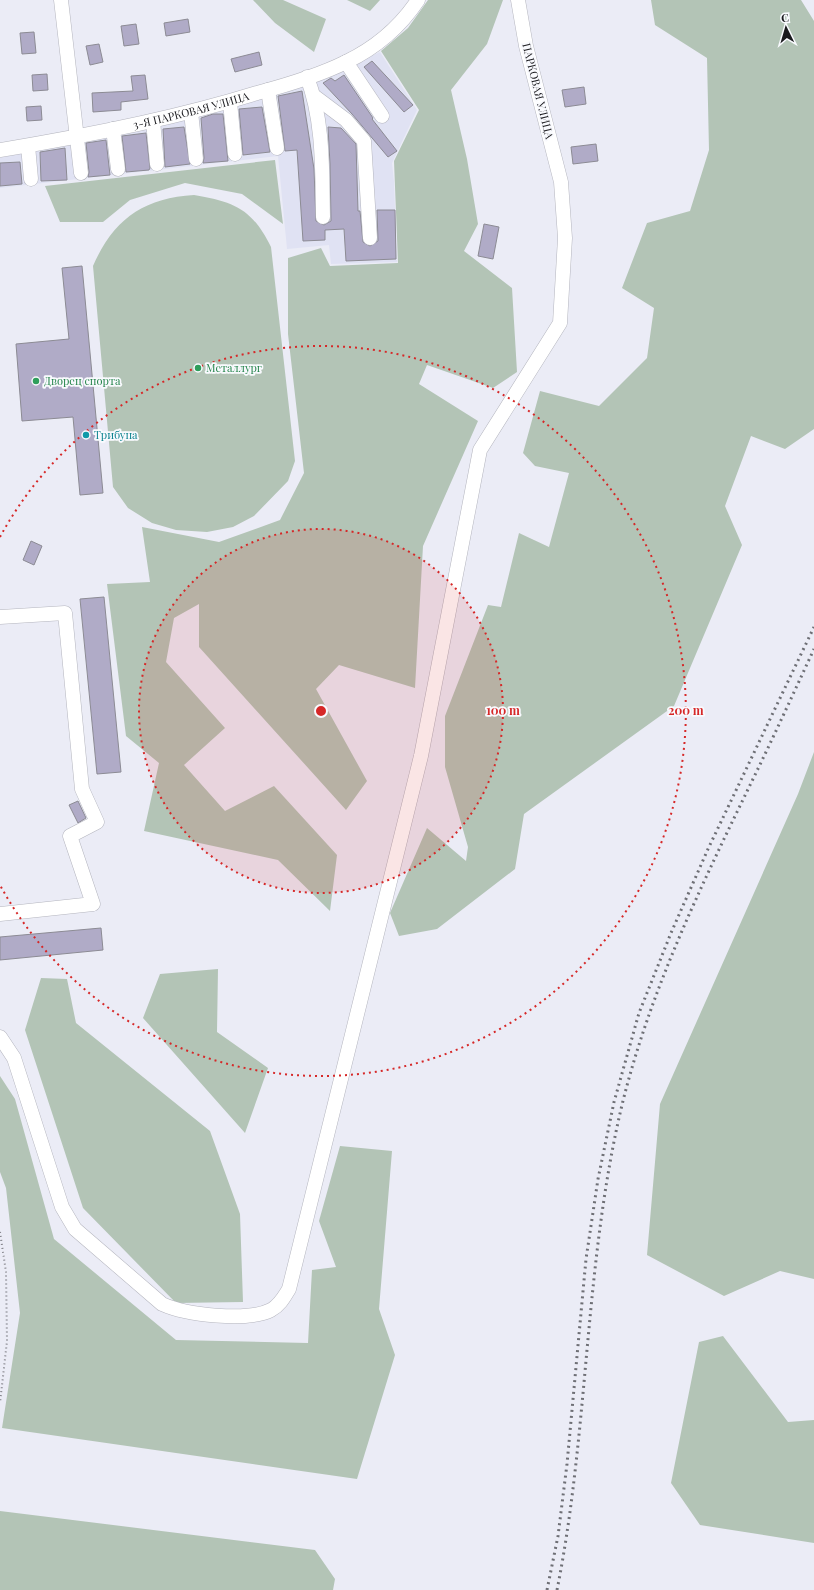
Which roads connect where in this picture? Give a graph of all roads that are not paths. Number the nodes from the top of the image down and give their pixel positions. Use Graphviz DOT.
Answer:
graph roads {
  1 [pos="61,0"];
  2 [pos="418,0"];
  3 [pos="518,0"];
  4 [pos="346,62"];
  5 [pos="307,77"];
  6 [pos="268,90"];
  7 [pos="314,96"];
  8 [pos="230,102"];
  9 [pos="191,112"];
  10 [pos="382,116"];
  11 [pos="153,121"];
  12 [pos="113,129"];
  13 [pos="77,136"];
  14 [pos="28,146"];
  15 [pos="276,148"];
  16 [pos="0,150"];
  17 [pos="235,154"];
  18 [pos="196,160"];
  19 [pos="157,164"];
  20 [pos="118,169"];
  21 [pos="81,173"];
  22 [pos="30,179"];
  23 [pos="323,217"];
  24 [pos="370,238"];
  25 [pos="0,617"];
  26 [pos="0,914"];
  27 [pos="0,1037"];
  1 -- 13 [label="street"];
  2 -- 4 [label="street, 3-Я ПАРКОВАЯ УЛИЦА"];
  3 -- 27 [label="street, ПАРКОВАЯ УЛИЦА"];
  4 -- 5 [label="street, 3-Я ПАРКОВАЯ УЛИЦА"];
  4 -- 10 [label="street"];
  5 -- 6 [label="street, 3-Я ПАРКОВАЯ УЛИЦА"];
  5 -- 7 [label="street"];
  6 -- 8 [label="street, 3-Я ПАРКОВАЯ УЛИЦА"];
  6 -- 15 [label="street"];
  7 -- 23 [label="street"];
  7 -- 24 [label="street"];
  8 -- 9 [label="street, 3-Я ПАРКОВАЯ УЛИЦА"];
  8 -- 17 [label="street"];
  9 -- 11 [label="street, 3-Я ПАРКОВАЯ УЛИЦА"];
  9 -- 18 [label="street"];
  11 -- 12 [label="street, 3-Я ПАРКОВАЯ УЛИЦА"];
  11 -- 19 [label="street"];
  12 -- 13 [label="street, 3-Я ПАРКОВАЯ УЛИЦА"];
  12 -- 20 [label="street"];
  13 -- 14 [label="street, 3-Я ПАРКОВАЯ УЛИЦА"];
  13 -- 21 [label="street"];
  14 -- 16 [label="street, 3-Я ПАРКОВАЯ УЛИЦА"];
  14 -- 22 [label="street"];
  25 -- 26 [label="street"];
}
